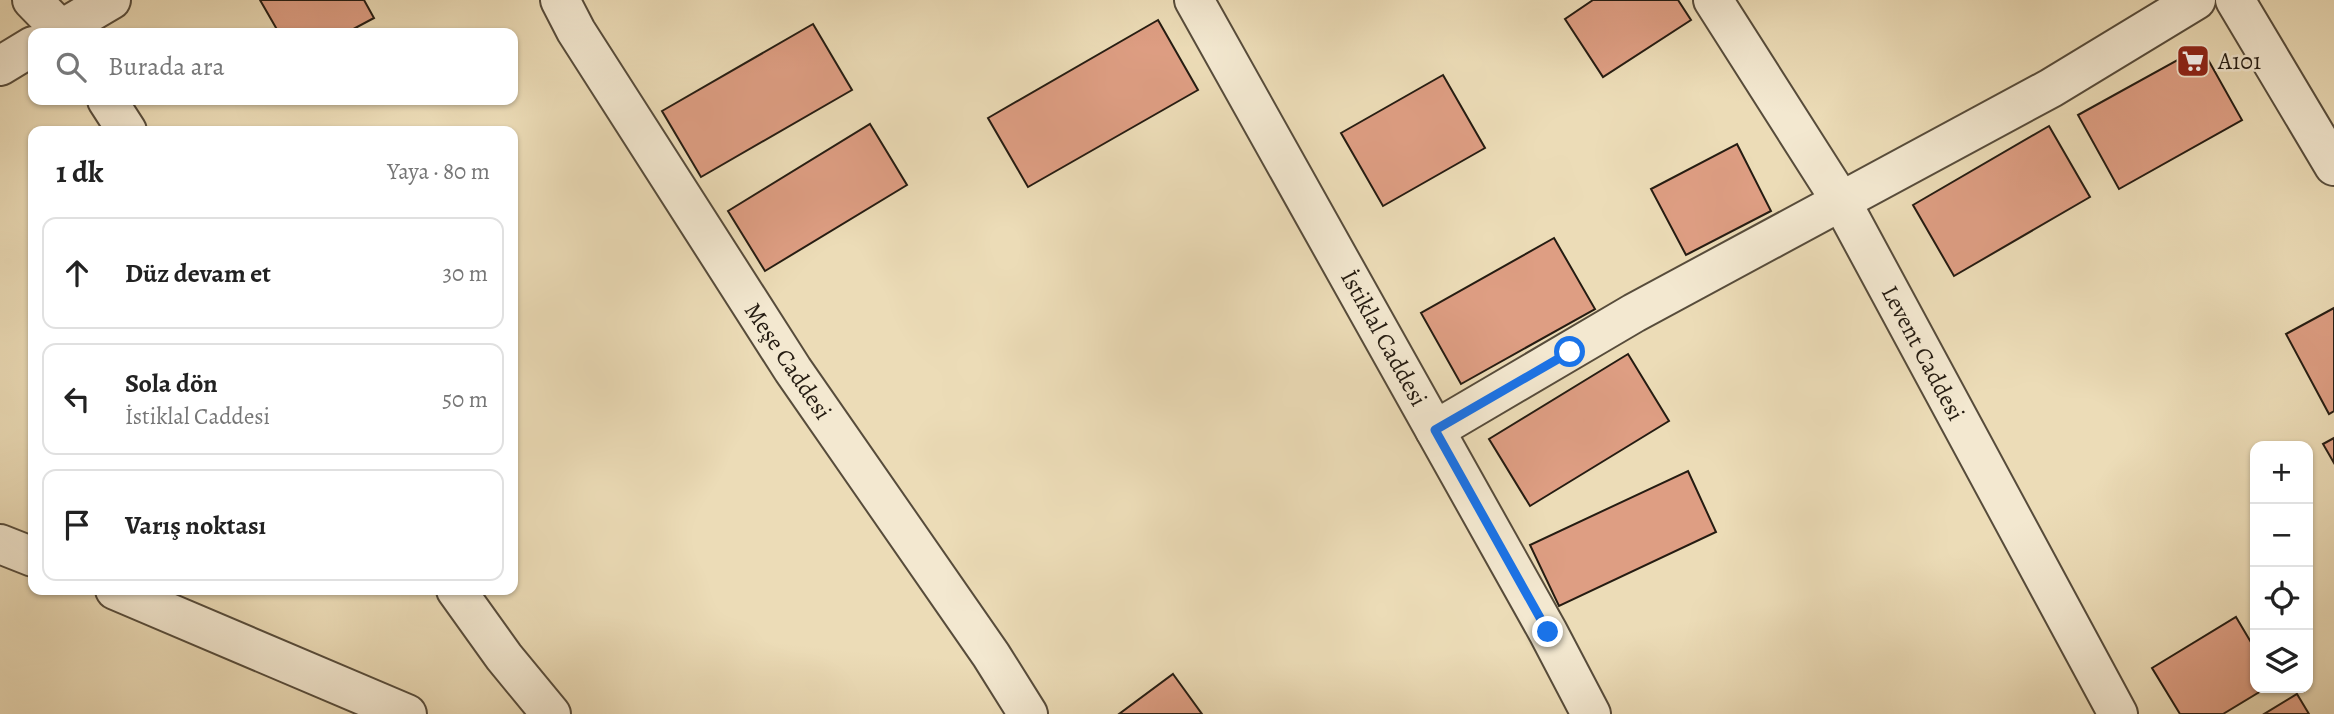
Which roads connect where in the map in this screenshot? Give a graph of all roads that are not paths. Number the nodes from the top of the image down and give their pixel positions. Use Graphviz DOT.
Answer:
graph roads {
  1 [pos="32,0"];
  2 [pos="111,0"];
  3 [pos="560,0"];
  4 [pos="1194,0"];
  5 [pos="1713,0"];
  6 [pos="2196,0"];
  7 [pos="2235,0"];
  8 [pos="48,28"];
  9 [pos="66,28"];
  10 [pos="28,50"];
  11 [pos="0,66"];
  12 [pos="110,105"];
  13 [pos="124,126"];
  14 [pos="2334,166"];
  15 [pos="1840,201"];
  16 [pos="1435,430"];
  17 [pos="0,544"];
  18 [pos="28,556"];
  19 [pos="127,595"];
  20 [pos="460,595"];
  21 [pos="407,714"];
  22 [pos="551,714"];
  23 [pos="1028,714"];
  24 [pos="1591,714"];
  25 [pos="2118,714"];
  1 -- 8 [label="street"];
  2 -- 9 [label="street"];
  3 -- 23 [label="street, Meşe Caddesi"];
  4 -- 16 [label="street, İstiklal Caddesi"];
  5 -- 15 [label="street, Levent Caddesi"];
  6 -- 15 [label="street"];
  7 -- 14 [label="street"];
  10 -- 11 [label="street"];
  12 -- 13 [label="street"];
  15 -- 16 [label="street"];
  15 -- 25 [label="street, Levent Caddesi"];
  16 -- 24 [label="street, İstiklal Caddesi"];
  17 -- 18 [label="street"];
  19 -- 21 [label="street"];
  20 -- 22 [label="street"];
}
